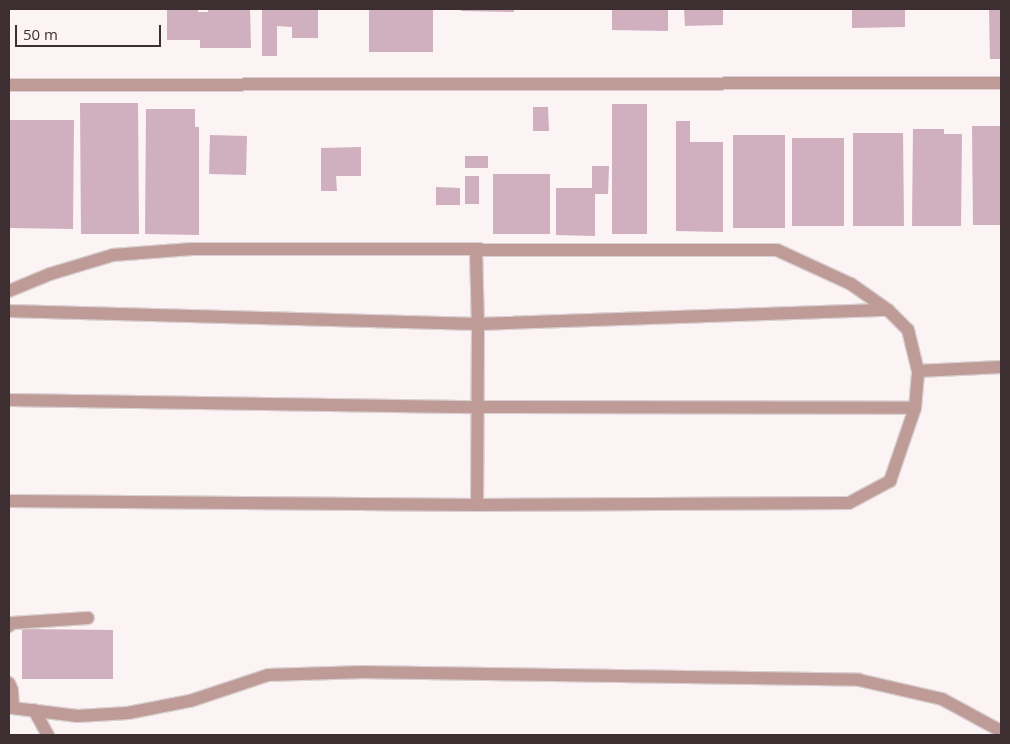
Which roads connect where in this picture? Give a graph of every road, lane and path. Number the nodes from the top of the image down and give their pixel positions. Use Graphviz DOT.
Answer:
graph roads {
  1 [pos="1001,82"];
  2 [pos="9,85"];
  3 [pos="476,250"];
  4 [pos="9,291"];
  5 [pos="888,310"];
  6 [pos="9,311"];
  7 [pos="478,324"];
  8 [pos="1001,367"];
  9 [pos="918,371"];
  10 [pos="9,400"];
  11 [pos="476,407"];
  12 [pos="915,408"];
  13 [pos="9,501"];
  14 [pos="476,505"];
  15 [pos="88,618"];
  16 [pos="9,626"];
  17 [pos="9,683"];
  18 [pos="11,708"];
  19 [pos="34,710"];
  20 [pos="1001,731"];
  21 [pos="48,735"];
  1 -- 2 [label="lane"];
  3 -- 4 [label="lane"];
  3 -- 5 [label="lane"];
  3 -- 7 [label="lane"];
  5 -- 7 [label="lane"];
  5 -- 9 [label="lane"];
  6 -- 7 [label="lane"];
  7 -- 11 [label="lane"];
  8 -- 9 [label="lane"];
  9 -- 12 [label="lane"];
  10 -- 11 [label="lane"];
  11 -- 12 [label="lane"];
  11 -- 14 [label="lane"];
  12 -- 14 [label="lane"];
  13 -- 14 [label="lane"];
  15 -- 16 [label="lane"];
  17 -- 18 [label="lane"];
  18 -- 19 [label="lane"];
  19 -- 20 [label="lane"];
  19 -- 21 [label="lane"];
}
